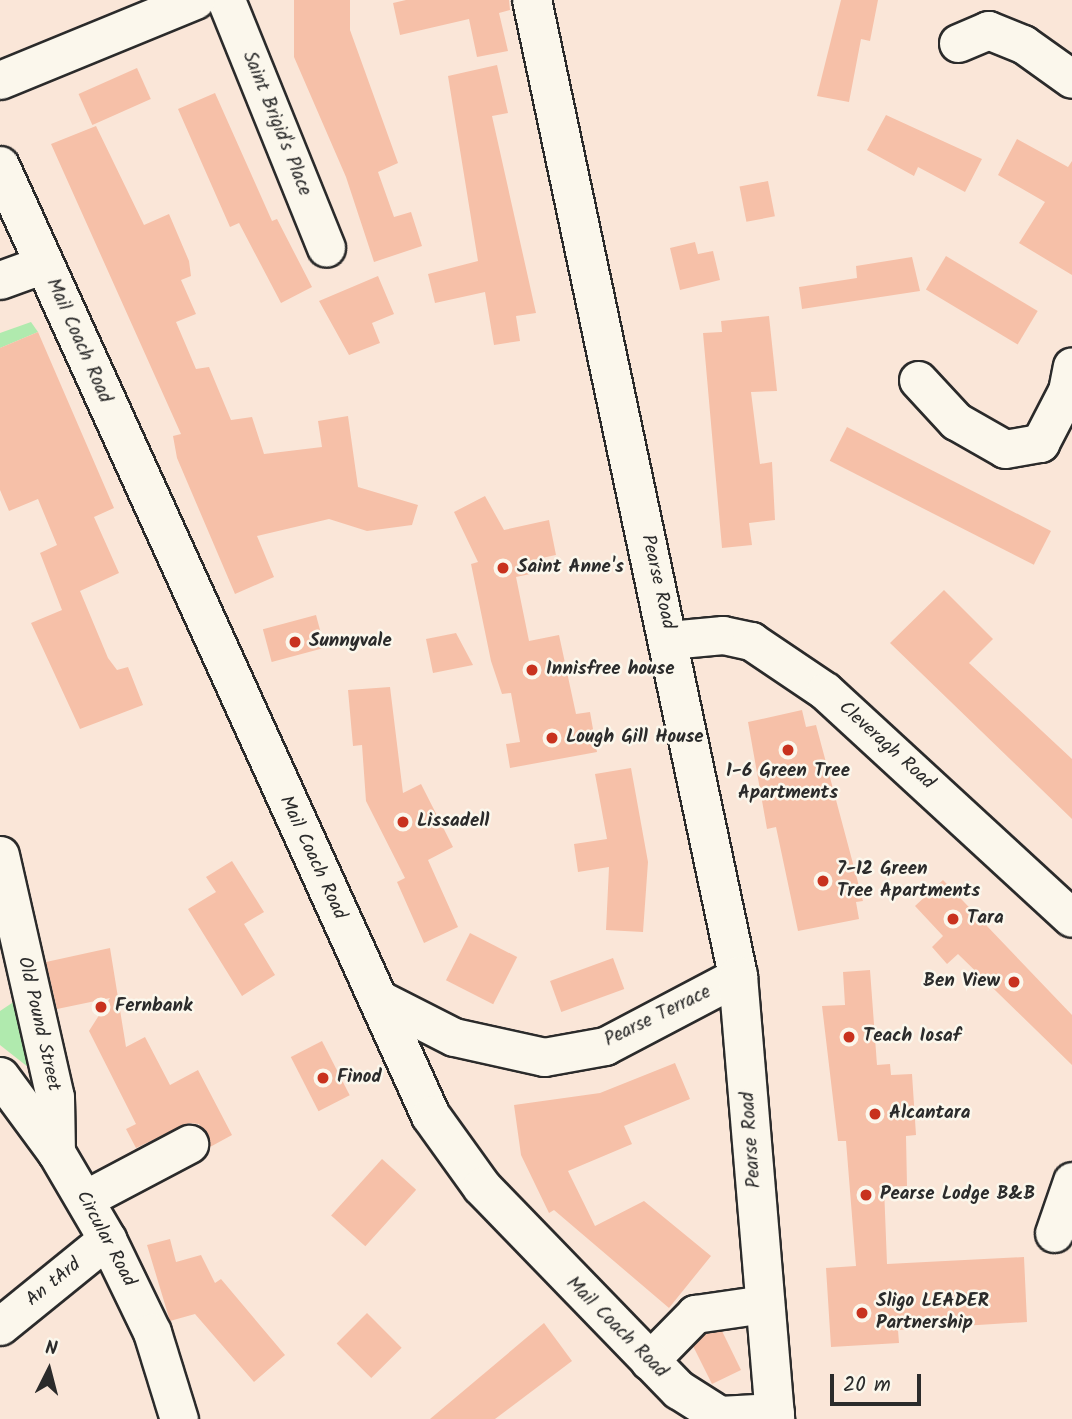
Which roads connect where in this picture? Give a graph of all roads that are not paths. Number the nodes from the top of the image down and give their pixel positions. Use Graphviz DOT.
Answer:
graph roads {
  1 [pos="195,0"];
  2 [pos="226,0"];
  3 [pos="532,0"];
  4 [pos="958,43"];
  5 [pos="1072,79"];
  6 [pos="0,80"];
  7 [pos="0,166"];
  8 [pos="327,248"];
  9 [pos="44,264"];
  10 [pos="0,280"];
  11 [pos="1072,366"];
  12 [pos="918,380"];
  13 [pos="669,640"];
  14 [pos="0,855"];
  15 [pos="1072,918"];
  16 [pos="738,976"];
  17 [pos="377,998"];
  18 [pos="0,1076"];
  19 [pos="189,1144"];
  20 [pos="56,1152"];
  21 [pos="1072,1181"];
  22 [pos="85,1199"];
  23 [pos="1054,1233"];
  24 [pos="107,1239"];
  25 [pos="764,1304"];
  26 [pos="0,1326"];
  27 [pos="649,1361"];
  28 [pos="775,1416"];
  29 [pos="179,1419"];
  1 -- 6 [label="street"];
  2 -- 8 [label="street, Saint Brigid's Place"];
  3 -- 13 [label="main road, Pearse Road"];
  4 -- 5 [label="street"];
  7 -- 9 [label="main road, Mail Coach Road"];
  9 -- 10 [label="street"];
  9 -- 17 [label="main road, Mail Coach Road"];
  11 -- 12 [label="street"];
  13 -- 15 [label="street, Cleveragh Road"];
  13 -- 16 [label="main road, Pearse Road"];
  14 -- 20 [label="street, Old Pound Street"];
  16 -- 17 [label="street, Pearse Terrace"];
  16 -- 25 [label="main road, Pearse Road"];
  17 -- 27 [label="main road, Mail Coach Road"];
  18 -- 20 [label="street, Circular Road"];
  19 -- 22 [label="street"];
  20 -- 22 [label="street, Circular Road"];
  21 -- 23 [label="street"];
  22 -- 24 [label="street, Circular Road"];
  24 -- 26 [label="street, An tArd"];
  24 -- 29 [label="street, Circular Road"];
  25 -- 27 [label="street"];
  25 -- 28 [label="main road, Pearse Road"];
  27 -- 28 [label="main road, Mail Coach Road"];
}
